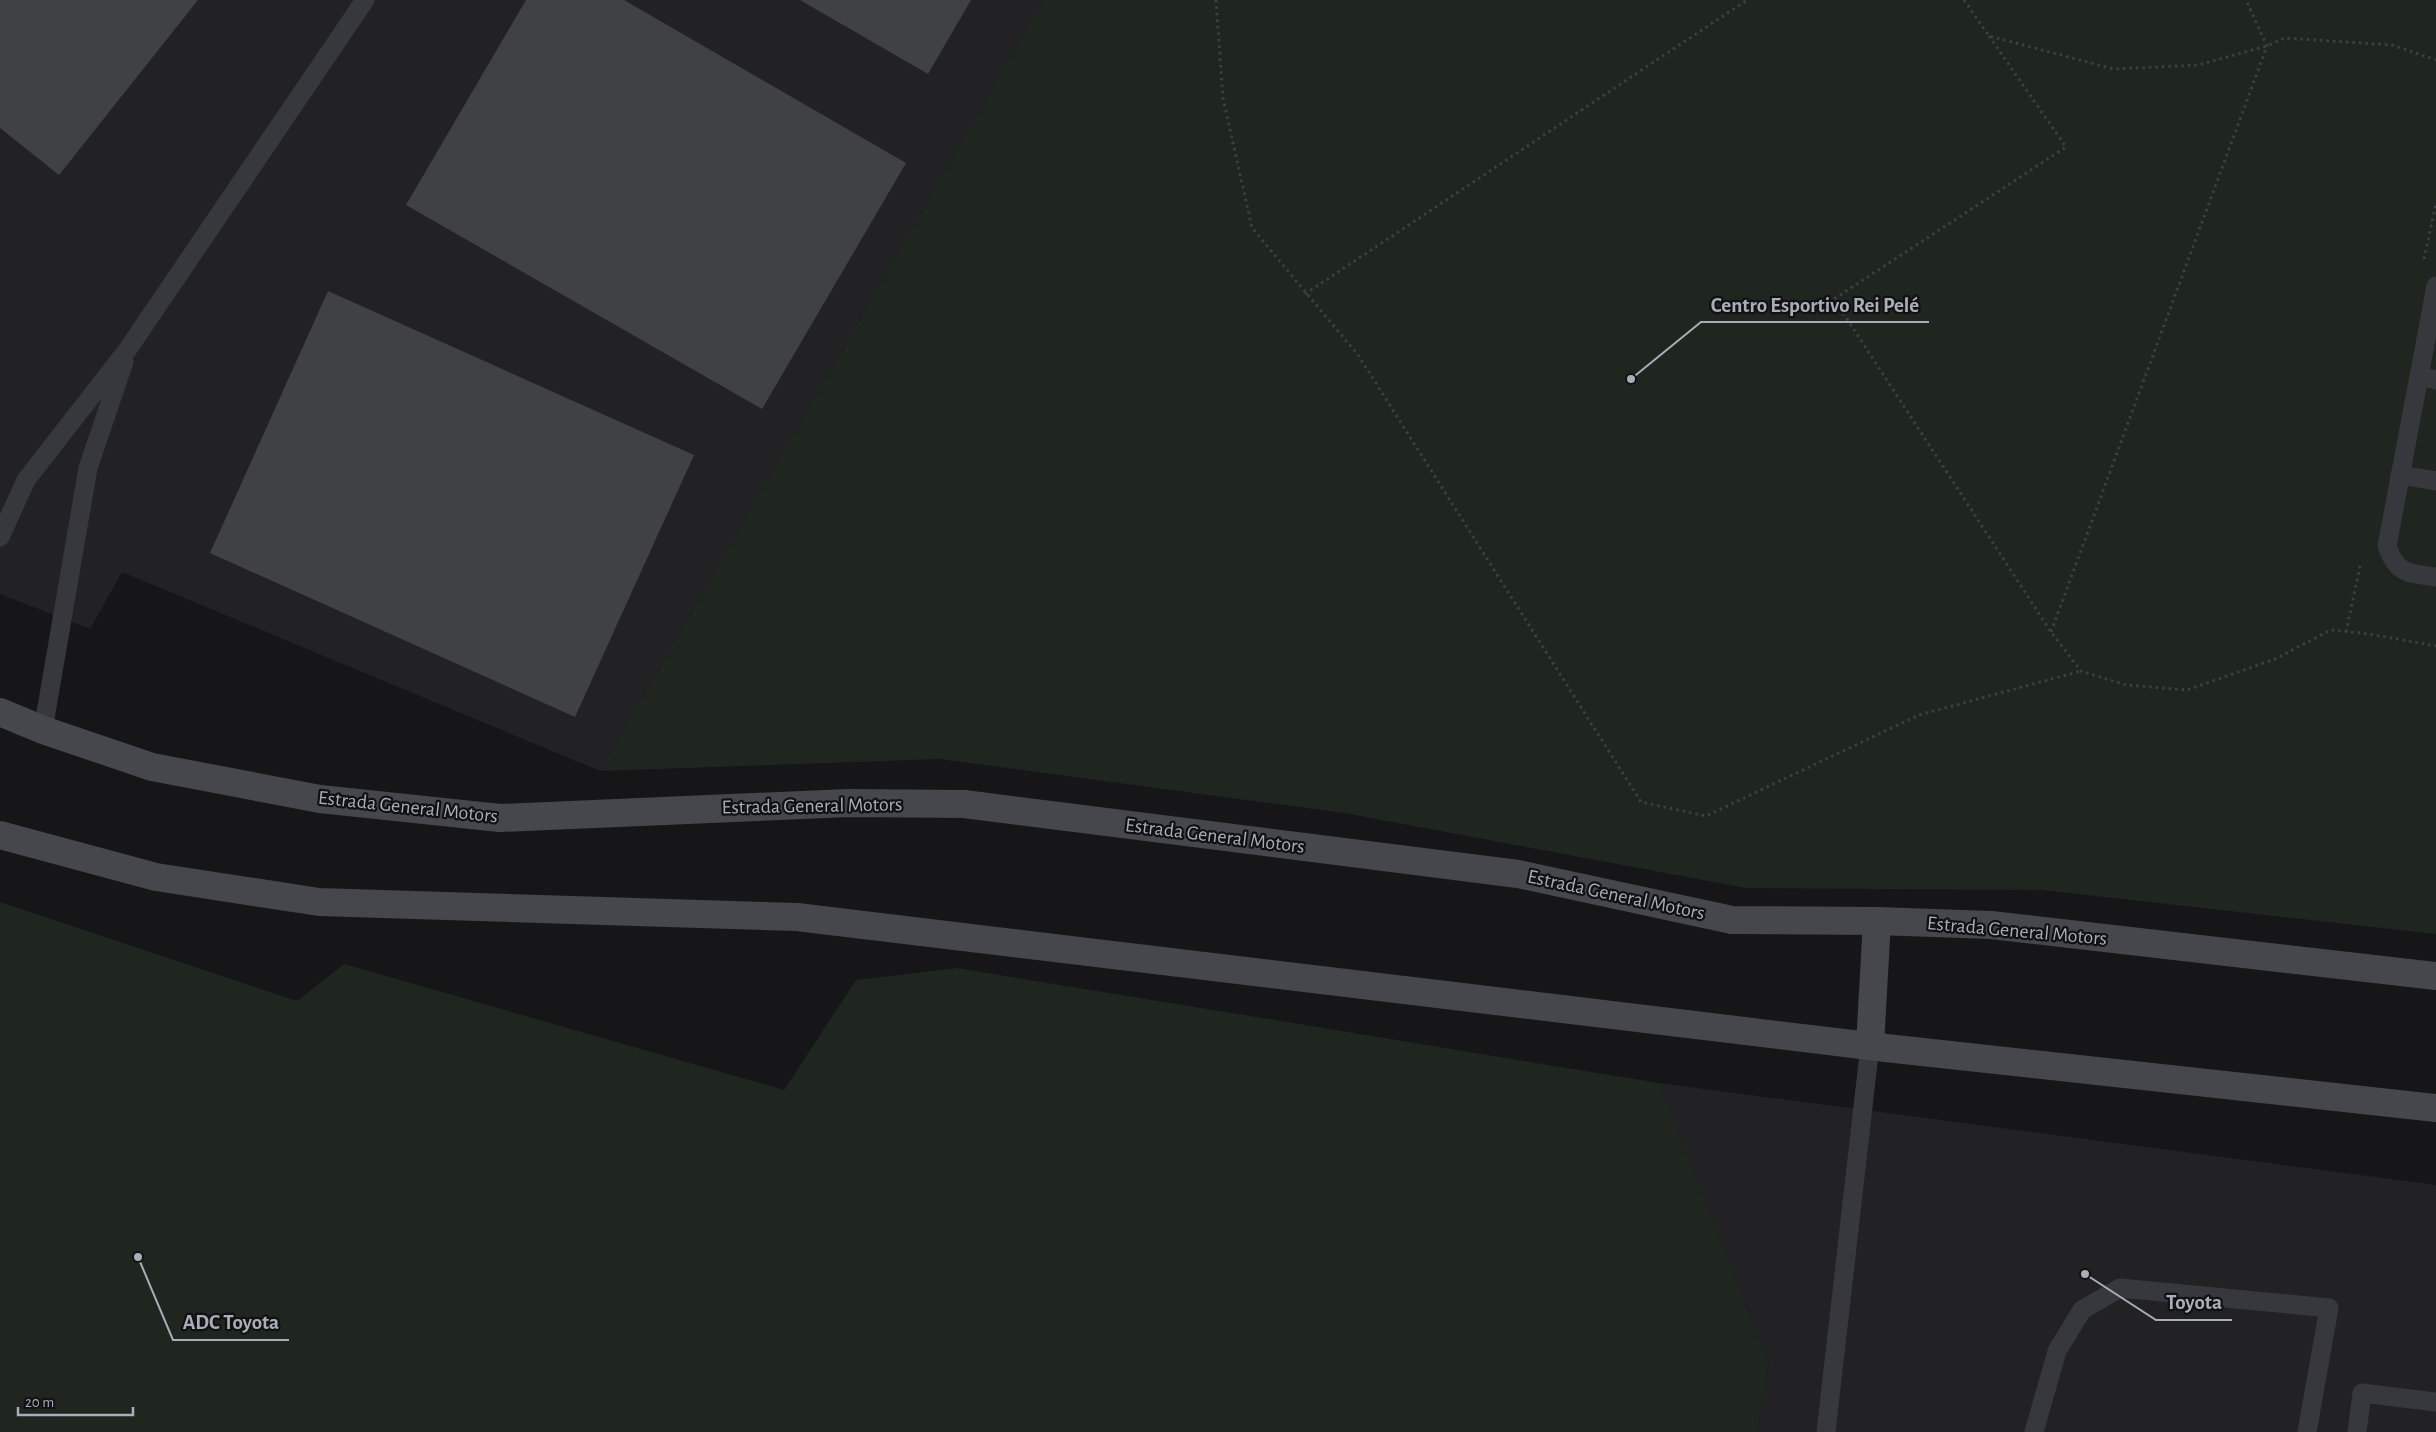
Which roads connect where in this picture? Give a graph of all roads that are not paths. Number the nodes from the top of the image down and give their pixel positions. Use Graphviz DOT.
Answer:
graph roads {
  1 [pos="365,0"];
  2 [pos="2436,286"];
  3 [pos="128,348"];
  4 [pos="2427,378"];
  5 [pos="2400,475"];
  6 [pos="2436,481"];
  7 [pos="0,537"];
  8 [pos="2436,578"];
  9 [pos="0,712"];
  10 [pos="43,730"];
  11 [pos="0,836"];
  12 [pos="1877,921"];
  13 [pos="2436,976"];
  14 [pos="1870,1045"];
  15 [pos="2436,1108"];
  16 [pos="2436,1402"];
  17 [pos="1826,1432"];
  18 [pos="2034,1432"];
  19 [pos="2307,1432"];
  20 [pos="2357,1432"];
  1 -- 3 [label="lane"];
  2 -- 4 [label="lane"];
  3 -- 7 [label="lane"];
  3 -- 10 [label="lane"];
  4 -- 5 [label="lane"];
  5 -- 6 [label="lane"];
  5 -- 8 [label="lane"];
  9 -- 10 [label="main road, Estrada General Motors"];
  10 -- 12 [label="main road, Estrada General Motors"];
  11 -- 14 [label="main road"];
  12 -- 13 [label="main road, Estrada General Motors"];
  12 -- 14 [label="main road"];
  14 -- 15 [label="main road"];
  14 -- 17 [label="lane"];
  16 -- 20 [label="lane"];
  18 -- 19 [label="lane"];
}
